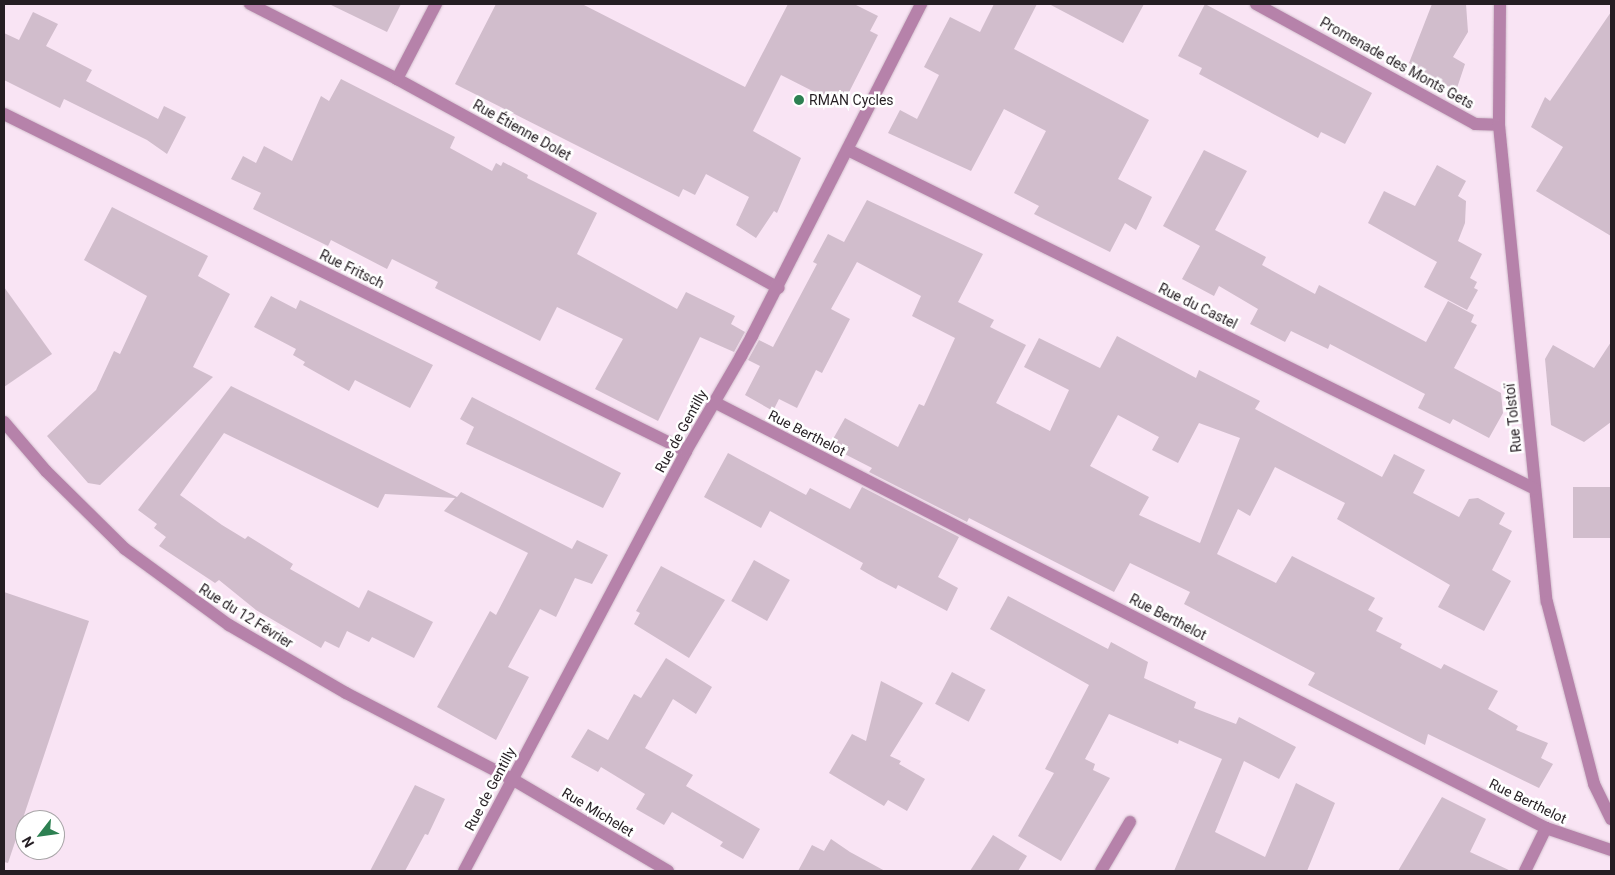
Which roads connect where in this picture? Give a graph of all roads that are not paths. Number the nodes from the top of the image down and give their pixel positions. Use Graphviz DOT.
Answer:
graph roads {
  1 [pos="250,4"];
  2 [pos="436,4"];
  3 [pos="921,4"];
  4 [pos="1256,4"];
  5 [pos="1500,4"];
  6 [pos="397,79"];
  7 [pos="4,114"];
  8 [pos="1500,125"];
  9 [pos="848,150"];
  10 [pos="778,288"];
  11 [pos="714,402"];
  12 [pos="4,422"];
  13 [pos="686,451"];
  14 [pos="1535,489"];
  15 [pos="512,779"];
  16 [pos="1611,820"];
  17 [pos="1130,822"];
  18 [pos="1546,828"];
  19 [pos="1611,850"];
  20 [pos="464,871"];
  21 [pos="668,871"];
  22 [pos="1101,871"];
  23 [pos="1525,871"];
  1 -- 6 [label="street, Rue Étienne Dolet"];
  2 -- 6 [label="street"];
  3 -- 9 [label="street, Rue de Gentilly"];
  4 -- 8 [label="street, Promenade des Monts Gets"];
  5 -- 8 [label="street, Rue Tolstoï"];
  6 -- 10 [label="street, Rue Étienne Dolet"];
  7 -- 13 [label="street, Rue Fritsch"];
  8 -- 14 [label="street, Rue Tolstoï"];
  9 -- 10 [label="street, Rue de Gentilly"];
  9 -- 14 [label="street, Rue du Castel"];
  10 -- 11 [label="street, Rue de Gentilly"];
  11 -- 13 [label="street, Rue de Gentilly"];
  11 -- 18 [label="street, Rue Berthelot"];
  12 -- 15 [label="street, Rue du 12 Février"];
  13 -- 15 [label="street, Rue de Gentilly"];
  14 -- 16 [label="street, Rue Tolstoï"];
  15 -- 20 [label="street, Rue de Gentilly"];
  15 -- 21 [label="street, Rue Michelet"];
  17 -- 22 [label="street"];
  18 -- 19 [label="street, Rue Berthelot"];
  18 -- 23 [label="street"];
}
